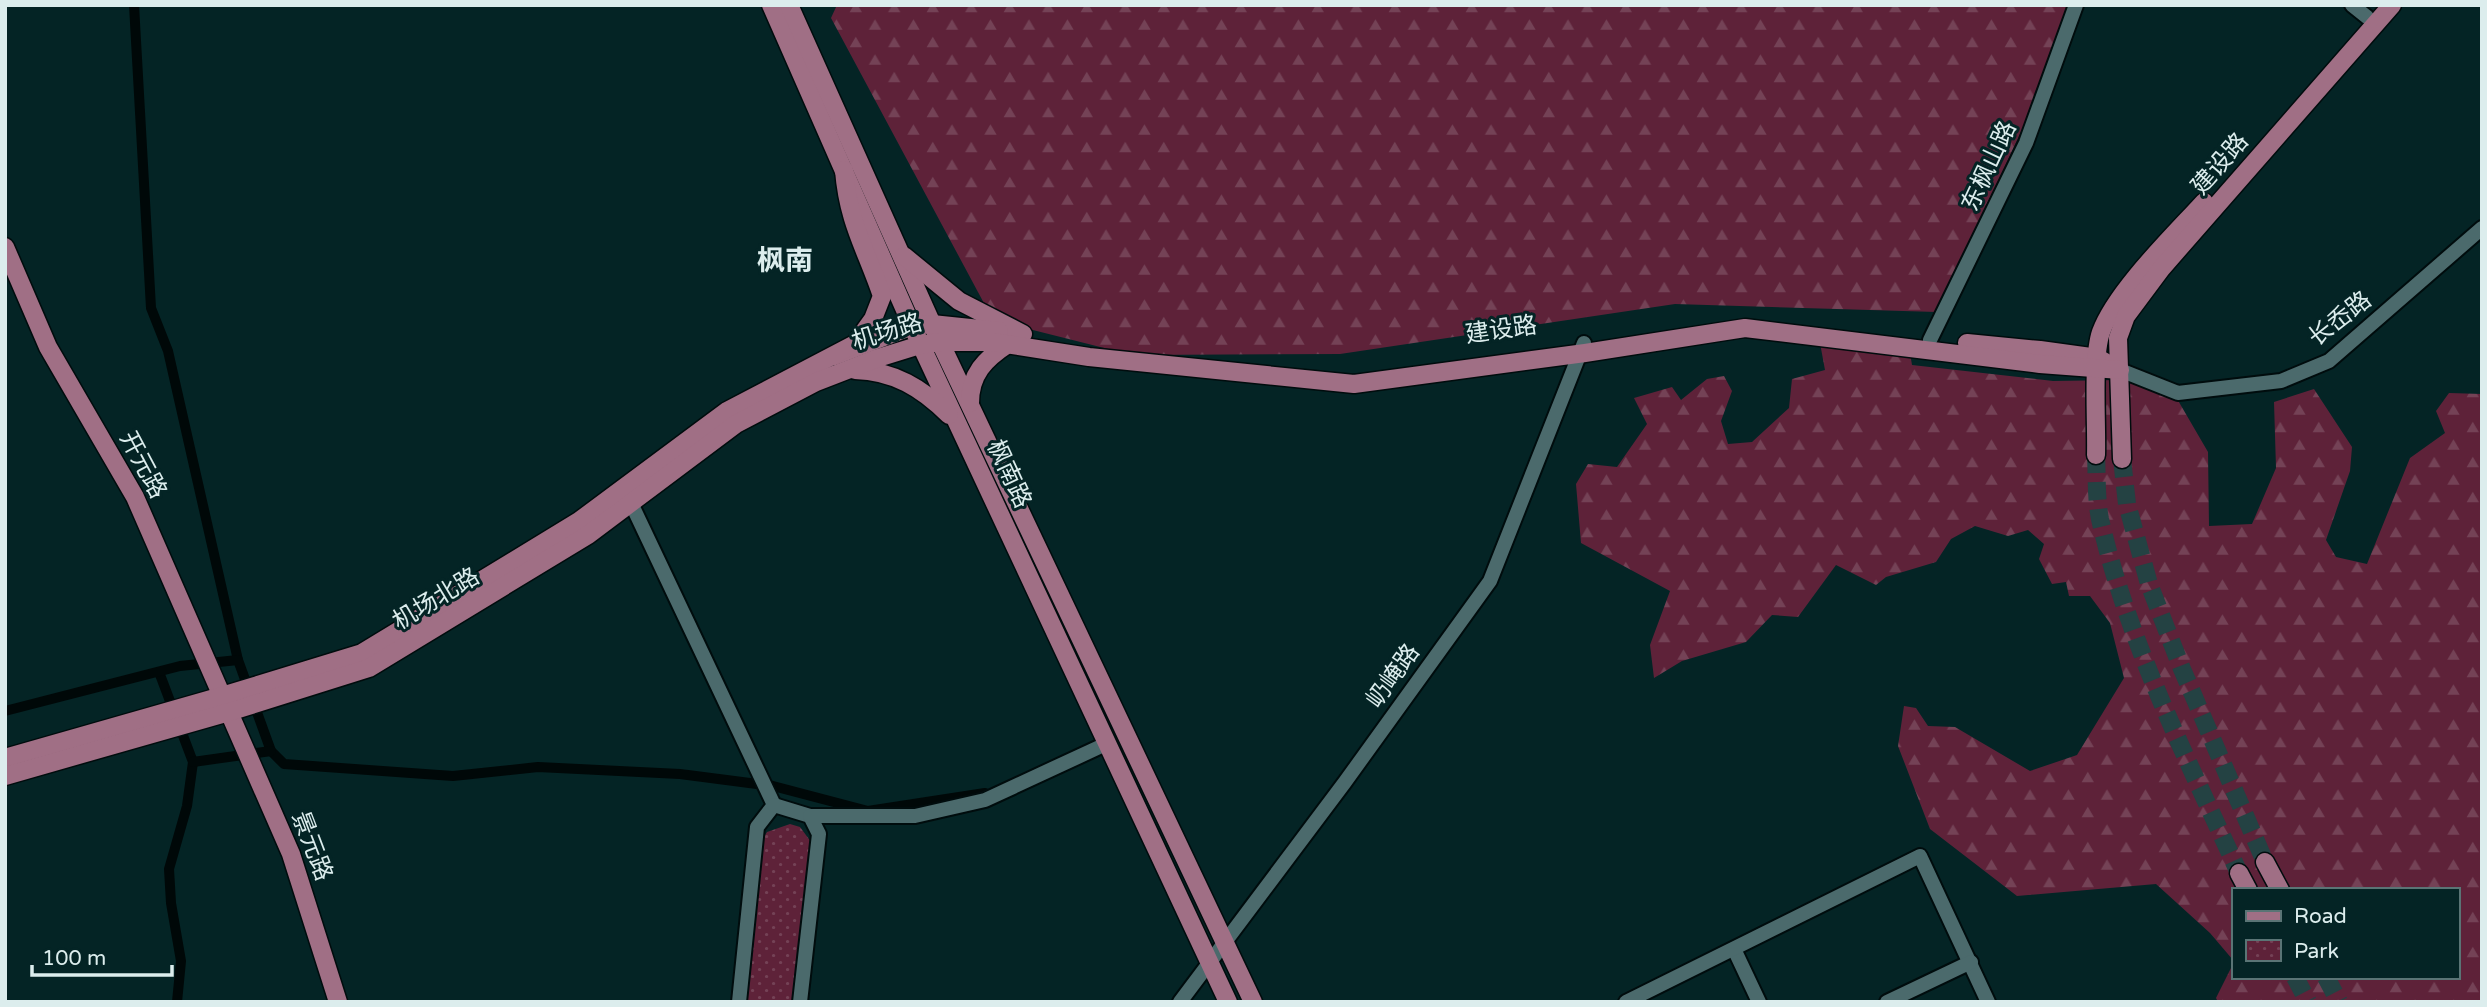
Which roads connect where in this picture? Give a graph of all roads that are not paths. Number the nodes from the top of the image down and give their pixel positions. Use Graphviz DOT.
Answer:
graph roads {
  1 [pos="771,5"];
  2 [pos="789,5"];
  3 [pos="2076,5"];
  4 [pos="2353,5"];
  5 [pos="2392,5"];
  6 [pos="2372,11"];
  7 [pos="844,170"];
  8 [pos="2482,228"];
  9 [pos="5,247"];
  10 [pos="899,252"];
  11 [pos="932,324"];
  12 [pos="912,326"];
  13 [pos="1016,339"];
  14 [pos="1930,340"];
  15 [pos="940,342"];
  16 [pos="920,345"];
  17 [pos="1581,348"];
  18 [pos="834,356"];
  19 [pos="2098,364"];
  20 [pos="848,370"];
  21 [pos="2120,370"];
  22 [pos="971,407"];
  23 [pos="958,423"];
  24 [pos="2096,455"];
  25 [pos="2122,459"];
  26 [pos="631,503"];
  27 [pos="222,697"];
  28 [pos="1108,743"];
  29 [pos="5,758"];
  30 [pos="5,776"];
  31 [pos="774,805"];
  32 [pos="810,816"];
  33 [pos="2265,862"];
  34 [pos="2239,873"];
  35 [pos="2247,888"];
  36 [pos="2279,888"];
  37 [pos="1225,940"];
  38 [pos="1734,949"];
  39 [pos="1209,960"];
  40 [pos="1971,962"];
  41 [pos="1629,1001"];
  42 [pos="338,1002"];
  43 [pos="738,1002"];
  44 [pos="800,1002"];
  45 [pos="1180,1002"];
  46 [pos="1228,1002"];
  47 [pos="1252,1002"];
  48 [pos="1759,1002"];
  49 [pos="1887,1002"];
  50 [pos="1988,1002"];
  1 -- 7 [label="main road, 枫南路"];
  2 -- 10 [label="main road, 枫南路"];
  3 -- 14 [label="street, 东枫山路"];
  4 -- 6 [label="street"];
  5 -- 21 [label="main road, 建设路"];
  6 -- 19 [label="main road, 建设路"];
  7 -- 12 [label="main road, 枫南路"];
  7 -- 18 [label="main road"];
  8 -- 21 [label="street, 长岙路"];
  9 -- 27 [label="main road, 开元路"];
  10 -- 11 [label="main road, 枫南路"];
  10 -- 13 [label="main road"];
  11 -- 12 [label="main road, 建设路"];
  11 -- 13 [label="main road, 建设路"];
  11 -- 15 [label="main road, 枫南路"];
  12 -- 16 [label="main road, 枫南路"];
  12 -- 18 [label="main road, 机场路"];
  13 -- 15 [label="main road, 建设路"];
  13 -- 17 [label="main road, 建设路"];
  13 -- 22 [label="main road"];
  14 -- 17 [label="main road, 建设路"];
  14 -- 19 [label="main road, 建设路"];
  15 -- 16 [label="main road, 机场路"];
  15 -- 22 [label="main road, 枫南路"];
  16 -- 20 [label="main road, 机场路"];
  16 -- 23 [label="main road, 枫南路"];
  17 -- 19 [label="main road, 建设路"];
  17 -- 37 [label="street, 屷崦路"];
  18 -- 27 [label="main road, 机场北路"];
  19 -- 21 [label="main road, 建设路"];
  19 -- 24 [label="main road, 建设路"];
  20 -- 23 [label="main road"];
  20 -- 26 [label="main road, 机场北路"];
  21 -- 25 [label="main road, 建设路"];
  22 -- 37 [label="main road, 枫南路"];
  23 -- 28 [label="main road, 枫南路"];
  26 -- 27 [label="main road, 机场北路"];
  26 -- 31 [label="street"];
  27 -- 29 [label="main road, 机场北路"];
  27 -- 30 [label="main road, 机场北路"];
  27 -- 42 [label="main road, 景元路"];
  28 -- 32 [label="street"];
  28 -- 39 [label="main road, 枫南路"];
  31 -- 32 [label="street"];
  31 -- 43 [label="street"];
  32 -- 44 [label="street"];
  33 -- 36 [label="main road"];
  34 -- 35 [label="main road"];
  37 -- 39 [label="street, 屷崦路"];
  37 -- 47 [label="main road, 枫南路"];
  38 -- 40 [label="street"];
  38 -- 41 [label="street"];
  38 -- 48 [label="street"];
  39 -- 45 [label="street, 屷崦路"];
  39 -- 46 [label="main road, 枫南路"];
  40 -- 49 [label="street"];
  40 -- 50 [label="street"];
}
